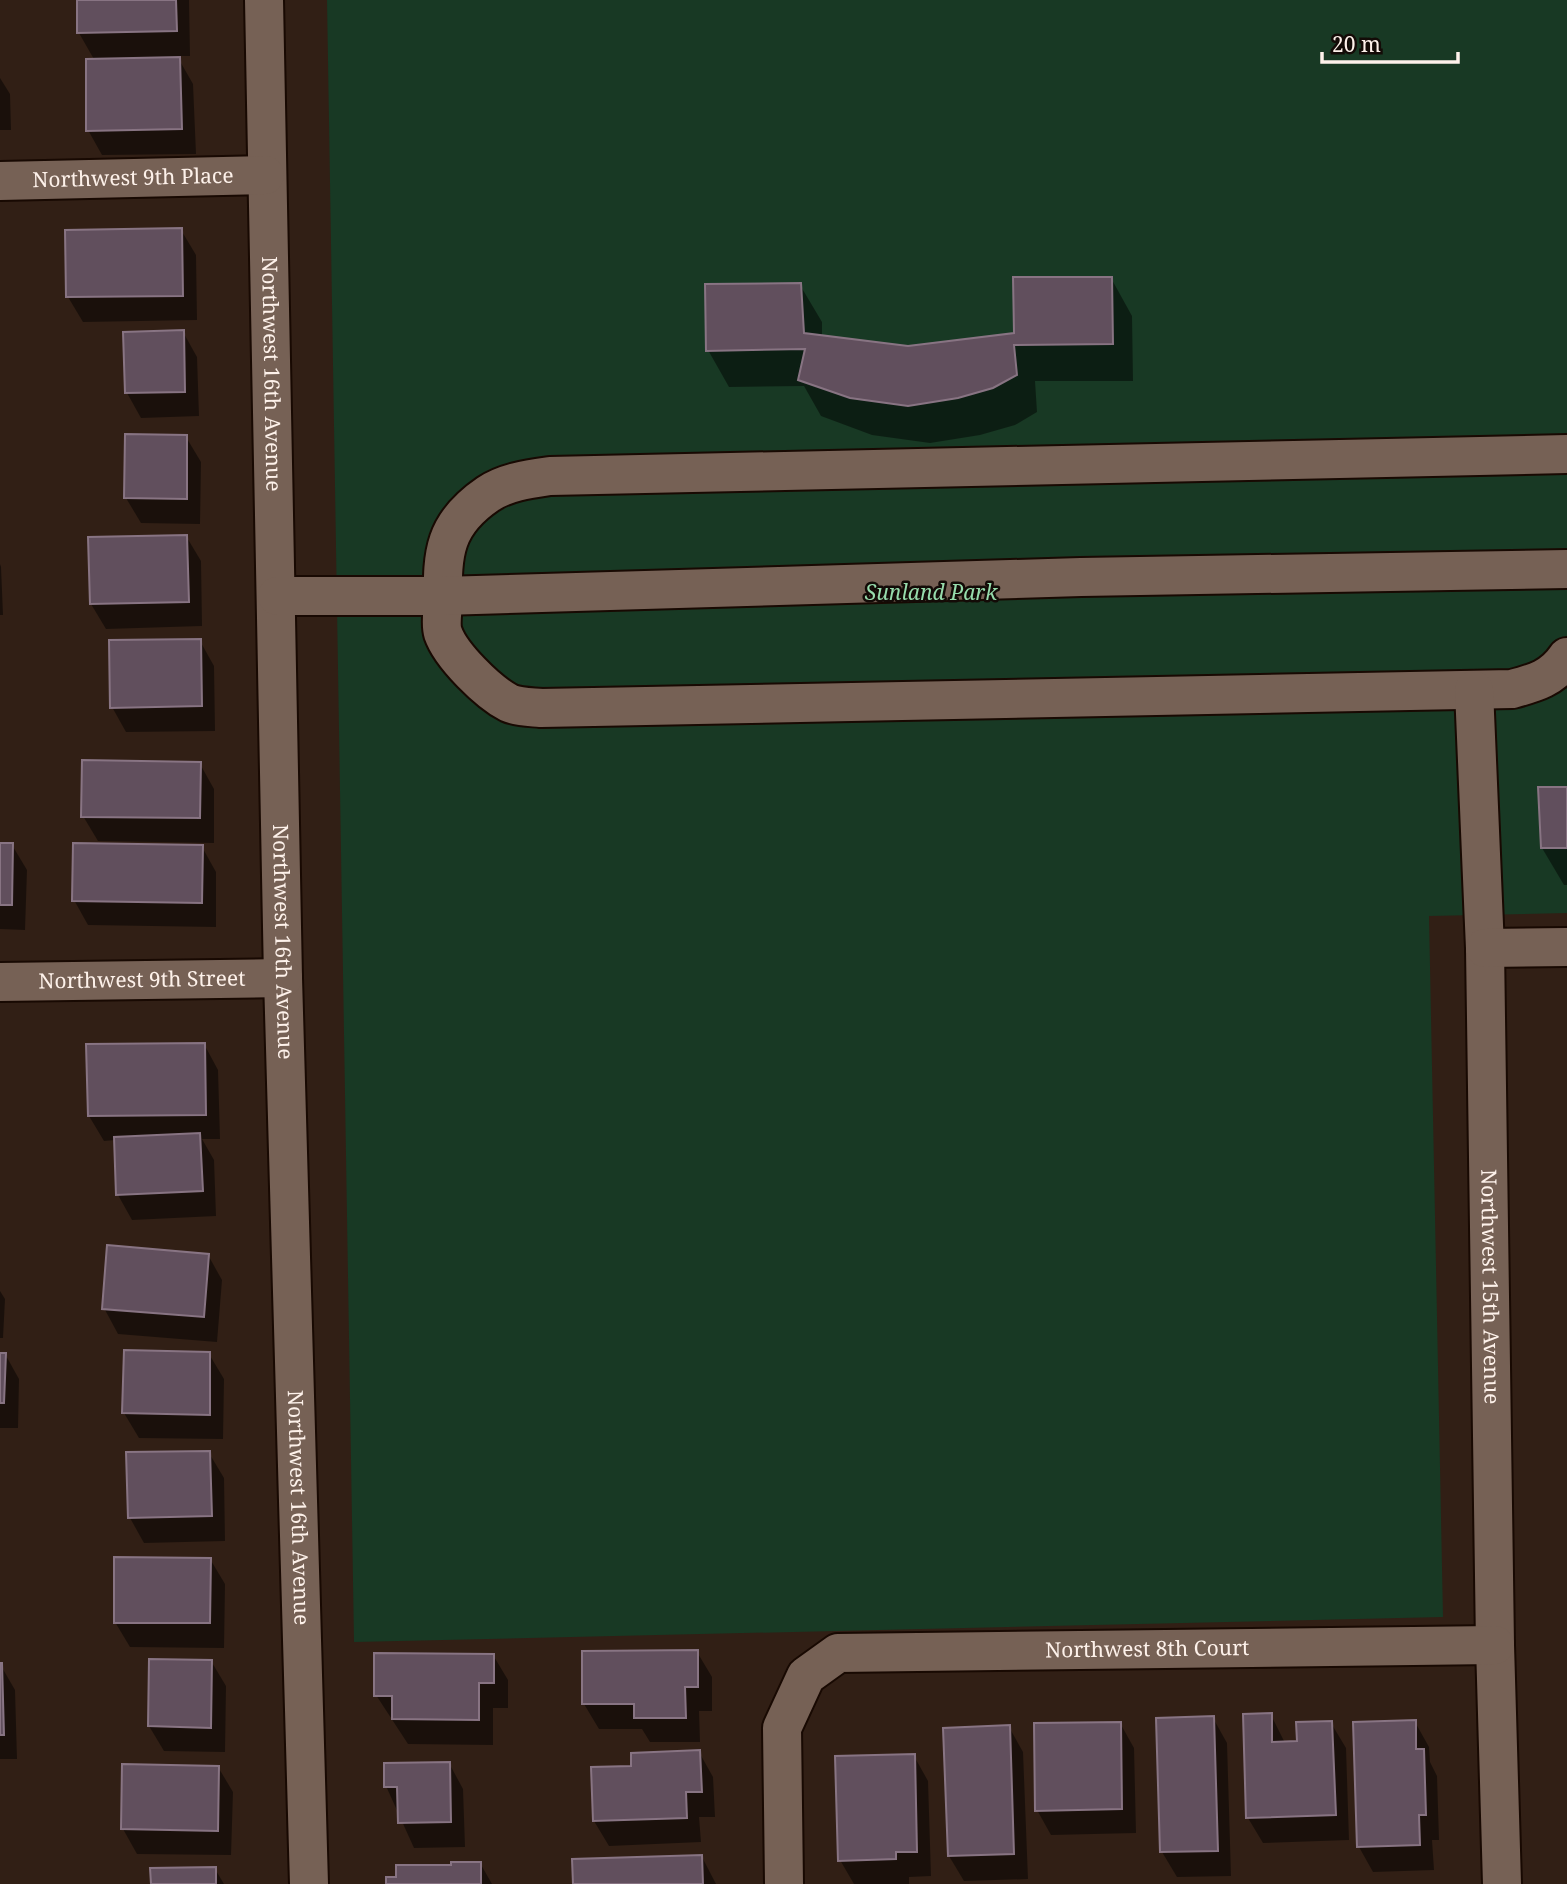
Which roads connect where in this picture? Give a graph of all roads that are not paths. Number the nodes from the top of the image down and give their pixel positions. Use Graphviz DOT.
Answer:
graph roads {
  1 [pos="264,0"];
  2 [pos="265,175"];
  3 [pos="0,181"];
  4 [pos="1567,454"];
  5 [pos="1567,569"];
  6 [pos="277,596"];
  7 [pos="442,596"];
  8 [pos="1567,657"];
  9 [pos="1474,690"];
  10 [pos="1567,947"];
  11 [pos="1485,948"];
  12 [pos="284,978"];
  13 [pos="0,982"];
  14 [pos="1495,1644"];
  15 [pos="309,1884"];
  16 [pos="784,1884"];
  17 [pos="1502,1884"];
  1 -- 2 [label="street, Northwest 16th Avenue"];
  2 -- 3 [label="street, Northwest 9th Place"];
  2 -- 6 [label="street, Northwest 16th Avenue"];
  4 -- 7 [label="street"];
  5 -- 7 [label="street"];
  6 -- 7 [label="street"];
  6 -- 12 [label="street, Northwest 16th Avenue"];
  7 -- 9 [label="street"];
  8 -- 9 [label="street"];
  9 -- 11 [label="street, Northwest 15th Avenue"];
  10 -- 11 [label="street"];
  11 -- 14 [label="street, Northwest 15th Avenue"];
  12 -- 13 [label="street, Northwest 9th Street"];
  12 -- 15 [label="street, Northwest 16th Avenue"];
  14 -- 16 [label="street, Northwest 8th Court"];
  14 -- 17 [label="street, Northwest 15th Avenue"];
}
